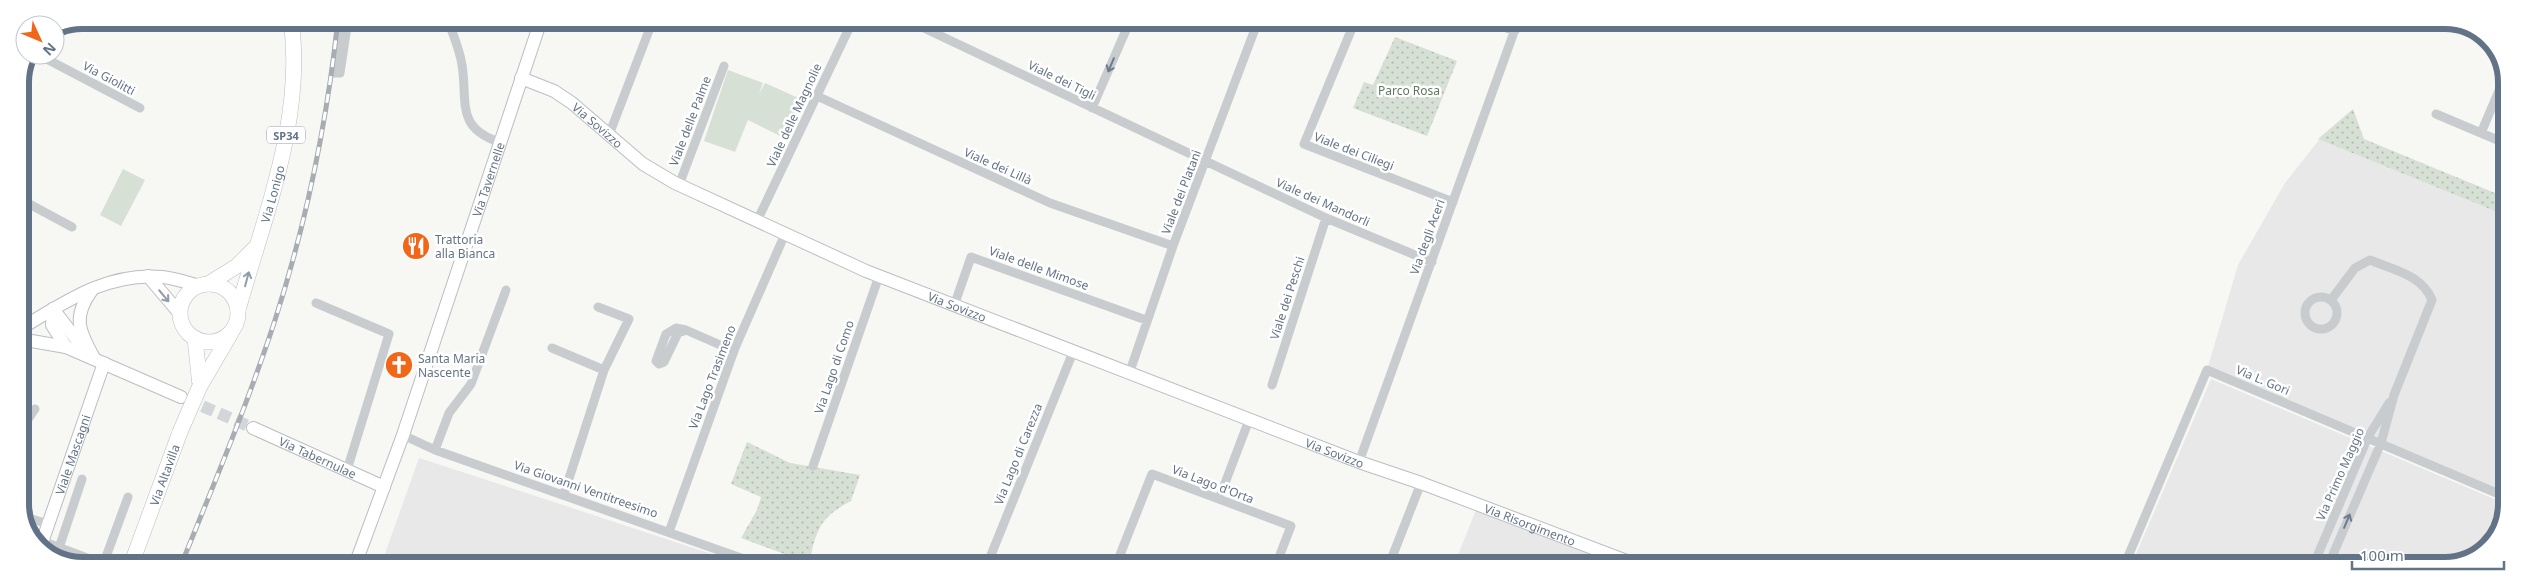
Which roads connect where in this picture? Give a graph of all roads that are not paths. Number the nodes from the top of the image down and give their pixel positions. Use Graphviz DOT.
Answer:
graph roads {
  1 [pos="292,29"];
  2 [pos="339,29"];
  3 [pos="347,29"];
  4 [pos="451,29"];
  5 [pos="538,29"];
  6 [pos="650,29"];
  7 [pos="849,29"];
  8 [pos="926,29"];
  9 [pos="1126,29"];
  10 [pos="1255,29"];
  11 [pos="1352,29"];
  12 [pos="1509,29"];
  13 [pos="1515,31"];
  14 [pos="58,65"];
  15 [pos="724,66"];
  16 [pos="521,78"];
  17 [pos="2498,93"];
  18 [pos="817,96"];
  19 [pos="140,108"];
  20 [pos="1092,108"];
  21 [pos="2436,114"];
  22 [pos="2481,133"];
  23 [pos="609,135"];
  24 [pos="2498,140"];
  25 [pos="499,142"];
  26 [pos="1206,162"];
  27 [pos="679,185"];
  28 [pos="1453,202"];
  29 [pos="29,204"];
  30 [pos="1326,218"];
  31 [pos="757,221"];
  32 [pos="72,227"];
  33 [pos="785,234"];
  34 [pos="1173,246"];
  35 [pos="256,247"];
  36 [pos="1432,262"];
  37 [pos="148,276"];
  38 [pos="878,276"];
  39 [pos="204,285"];
  40 [pos="95,286"];
  41 [pos="506,290"];
  42 [pos="2331,300"];
  43 [pos="316,303"];
  44 [pos="954,306"];
  45 [pos="598,307"];
  46 [pos="53,310"];
  47 [pos="238,310"];
  48 [pos="181,315"];
  49 [pos="1146,320"];
  50 [pos="29,324"];
  51 [pos="232,330"];
  52 [pos="686,330"];
  53 [pos="195,338"];
  54 [pos="29,341"];
  55 [pos="66,347"];
  56 [pos="552,348"];
  57 [pos="734,351"];
  58 [pos="1074,352"];
  59 [pos="99,360"];
  60 [pos="604,370"];
  61 [pos="1129,374"];
  62 [pos="1272,385"];
  63 [pos="200,386"];
  64 [pos="2394,395"];
  65 [pos="181,397"];
  66 [pos="35,409"];
  67 [pos="29,418"];
  68 [pos="1249,420"];
  69 [pos="253,428"];
  70 [pos="403,435"];
  71 [pos="2368,437"];
  72 [pos="2381,443"];
  73 [pos="435,450"];
  74 [pos="1359,462"];
  75 [pos="813,466"];
  76 [pos="347,470"];
  77 [pos="82,479"];
  78 [pos="1421,482"];
  79 [pos="384,487"];
  80 [pos="564,494"];
  81 [pos="2498,494"];
  82 [pos="128,497"];
  83 [pos="1219,499"];
  84 [pos="31,519"];
  85 [pos="48,524"];
  86 [pos="669,532"];
  87 [pos="43,540"];
  88 [pos="50,547"];
  89 [pos="59,548"];
  90 [pos="2320,549"];
  91 [pos="2333,555"];
  92 [pos="82,557"];
  93 [pos="106,557"];
  94 [pos="134,557"];
  95 [pos="358,557"];
  96 [pos="739,557"];
  97 [pos="990,557"];
  98 [pos="1119,557"];
  99 [pos="1279,557"];
  100 [pos="1392,557"];
  101 [pos="1617,557"];
  102 [pos="2128,557"];
  103 [pos="2317,557"];
  1 -- 35 [label="main road, Via Lonigo / SP34"];
  2 -- 3 [label="street"];
  4 -- 25 [label="street"];
  5 -- 16 [label="street, Via Tavernelle"];
  6 -- 23 [label="street"];
  7 -- 18 [label="street, Viale delle Magnolie"];
  8 -- 20 [label="street, Viale dei Tigli"];
  9 -- 20 [label="street, one-way"];
  10 -- 26 [label="street, Viale dei Platani"];
  11 -- 28 [label="street, Viale dei Ciliegi"];
  12 -- 13 [label="street"];
  13 -- 28 [label="street, Via degli Aceri"];
  14 -- 19 [label="street, Via Giolitti"];
  15 -- 27 [label="street, Viale delle Palme"];
  16 -- 23 [label="street, Via Sovizzo"];
  16 -- 25 [label="street, Via Tavernelle"];
  17 -- 22 [label="street"];
  18 -- 31 [label="street, Viale delle Magnolie"];
  18 -- 34 [label="street, Viale dei Lillà"];
  20 -- 26 [label="street, Viale dei Tigli"];
  21 -- 22 [label="street"];
  22 -- 24 [label="street"];
  23 -- 27 [label="street, Via Sovizzo"];
  25 -- 70 [label="street, Via Tavernelle"];
  26 -- 30 [label="street, Viale dei Mandorli"];
  26 -- 34 [label="street, Viale dei Platani"];
  27 -- 31 [label="street, Via Sovizzo"];
  28 -- 36 [label="street, Via degli Aceri"];
  29 -- 32 [label="street"];
  30 -- 36 [label="street, Viale dei Mandorli"];
  30 -- 62 [label="street, Viale dei Peschi"];
  31 -- 33 [label="street, Via Sovizzo"];
  33 -- 38 [label="street, Via Sovizzo"];
  33 -- 57 [label="street, Via Lago Trasimeno"];
  34 -- 49 [label="street, Viale dei Platani"];
  35 -- 39 [label="main road, Via Lonigo / SP34"];
  47 -- 35 [label="main road, Via Lonigo / SP34, one-way"];
  36 -- 74 [label="street, Via degli Aceri"];
  37 -- 39 [label="street"];
  37 -- 40 [label="street"];
  37 -- 48 [label="street, one-way"];
  38 -- 44 [label="street, Via Sovizzo"];
  38 -- 75 [label="street, Via Lago di Como"];
  39 -- 47 [label="main road"];
  39 -- 48 [label="main road, SP34"];
  40 -- 46 [label="street"];
  40 -- 59 [label="street"];
  41 -- 73 [label="street"];
  42 -- 64 [label="street, Via Primo Maggio"];
  43 -- 76 [label="street"];
  44 -- 49 [label="street, Viale delle Mimose"];
  44 -- 58 [label="street, Via Sovizzo"];
  45 -- 60 [label="street"];
  46 -- 50 [label="street"];
  46 -- 55 [label="street"];
  46 -- 59 [label="street"];
  47 -- 51 [label="main road, SP34"];
  48 -- 53 [label="main road, SP34"];
  49 -- 61 [label="street, Viale dei Platani"];
  51 -- 53 [label="main road"];
  51 -- 63 [label="main road, Via Altavilla / SP34"];
  52 -- 57 [label="street"];
  53 -- 63 [label="main road, Via Altavilla / SP34"];
  54 -- 55 [label="street"];
  55 -- 59 [label="street"];
  56 -- 60 [label="street"];
  57 -- 86 [label="street, Via Lago Trasimeno"];
  58 -- 61 [label="street, Via Sovizzo"];
  58 -- 97 [label="street, Via Lago di Carezza"];
  59 -- 65 [label="street"];
  59 -- 85 [label="street, Viale Mascagni"];
  60 -- 80 [label="street"];
  61 -- 68 [label="street, Via Sovizzo"];
  63 -- 94 [label="main road, Via Altavilla / SP34, bridge"];
  64 -- 71 [label="street, Via Primo Maggio"];
  64 -- 72 [label="street, Via Primo Maggio"];
  66 -- 67 [label="street"];
  68 -- 74 [label="street, Via Sovizzo"];
  68 -- 83 [label="street"];
  69 -- 76 [label="street, Via Tabernulae"];
  70 -- 73 [label="street, Via Giovanni Ventitreesimo"];
  70 -- 79 [label="street, Via Tavernelle"];
  71 -- 72 [label="street, Via L. Gori"];
  71 -- 90 [label="street, Via Primo Maggio"];
  71 -- 102 [label="street, Via L. Gori"];
  72 -- 81 [label="street, Via L. Gori"];
  91 -- 72 [label="street, Via Primo Maggio, one-way"];
  73 -- 80 [label="street, Via Giovanni Ventitreesimo"];
  74 -- 78 [label="street, Via Sovizzo"];
  76 -- 79 [label="street, Via Tabernulae"];
  77 -- 89 [label="street"];
  78 -- 100 [label="street"];
  78 -- 101 [label="street, Via Risorgimento"];
  79 -- 95 [label="street, Via Tavernelle"];
  80 -- 86 [label="street, Via Giovanni Ventitreesimo"];
  82 -- 93 [label="street"];
  83 -- 98 [label="street, Via Lago d'Orta"];
  83 -- 99 [label="street, Via Lago d'Orta"];
  84 -- 85 [label="street"];
  85 -- 87 [label="street, Viale Mascagni"];
  86 -- 96 [label="street, Via Giovanni Ventitreesimo"];
  88 -- 89 [label="street"];
  89 -- 92 [label="street"];
  90 -- 91 [label="street"];
  90 -- 103 [label="street, Via Primo Maggio"];
}
